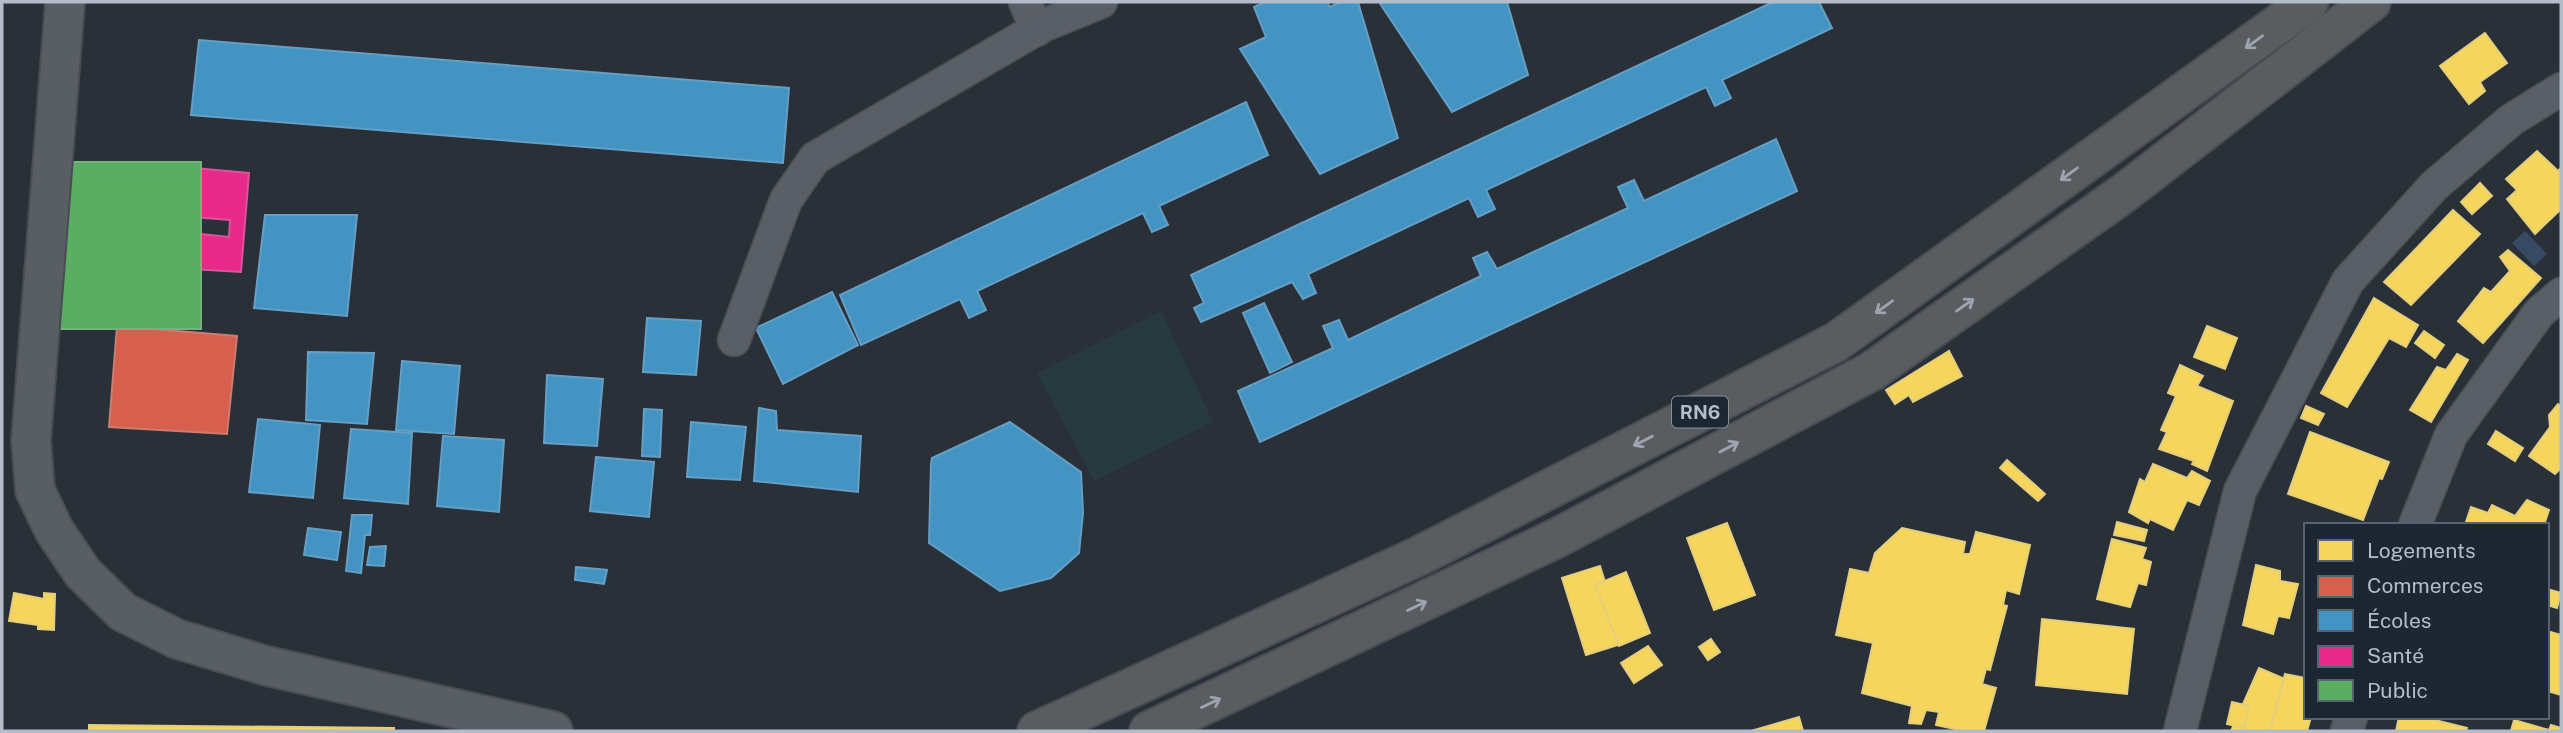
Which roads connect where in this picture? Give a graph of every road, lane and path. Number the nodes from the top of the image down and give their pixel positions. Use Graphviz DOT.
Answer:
graph roads {
  1 [pos="65,2"];
  2 [pos="1101,2"];
  3 [pos="2309,2"];
  4 [pos="2371,2"];
  5 [pos="1031,16"];
  6 [pos="2561,89"];
  7 [pos="2561,294"];
  8 [pos="734,340"];
  9 [pos="2416,523"];
  10 [pos="553,731"];
  11 [pos="1037,731"];
  12 [pos="1149,731"];
  13 [pos="2180,731"];
  1 -- 10 [label="street"];
  2 -- 5 [label="street"];
  3 -- 11 [label="highway, RN6, one-way"];
  12 -- 4 [label="highway, RN6, one-way"];
  5 -- 8 [label="street"];
  6 -- 13 [label="street"];
  7 -- 9 [label="street"];
}
